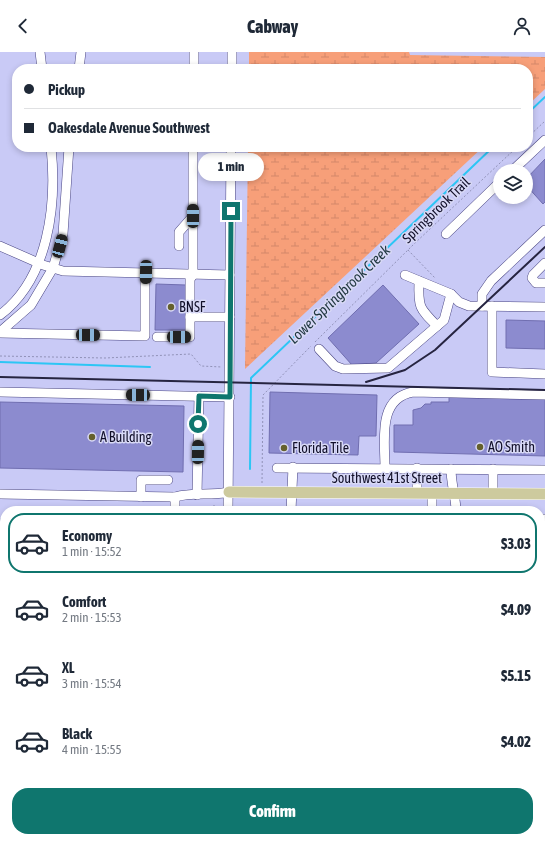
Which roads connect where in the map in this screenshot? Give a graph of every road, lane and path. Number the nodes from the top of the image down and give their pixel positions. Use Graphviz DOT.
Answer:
graph roads {
  1 [pos="40,52"];
  2 [pos="81,52"];
  3 [pos="194,52"];
  4 [pos="232,52"];
  5 [pos="41,64"];
  6 [pos="80,64"];
  7 [pos="194,64"];
  8 [pos="232,64"];
  9 [pos="545,121"];
  10 [pos="533,132"];
  11 [pos="545,140"];
  12 [pos="533,151"];
  13 [pos="51,152"];
  14 [pos="69,152"];
  15 [pos="193,152"];
  16 [pos="231,152"];
  17 [pos="512,152"];
  18 [pos="532,152"];
  19 [pos="519,164"];
  20 [pos="493,189"];
  21 [pos="193,216"];
  22 [pos="545,230"];
  23 [pos="446,234"];
  24 [pos="0,246"];
  25 [pos="179,246"];
  26 [pos="408,250"];
  27 [pos="38,262"];
  28 [pos="545,263"];
  29 [pos="52,268"];
  30 [pos="146,272"];
  31 [pos="193,275"];
  32 [pos="230,275"];
  33 [pos="405,276"];
  34 [pos="419,281"];
  35 [pos="438,281"];
  36 [pos="545,283"];
  37 [pos="451,294"];
  38 [pos="482,306"];
  39 [pos="492,306"];
  40 [pos="545,306"];
  41 [pos="0,315"];
  42 [pos="190,317"];
  43 [pos="230,317"];
  44 [pos="437,326"];
  45 [pos="0,333"];
  46 [pos="157,337"];
  47 [pos="319,349"];
  48 [pos="0,356"];
  49 [pos="230,366"];
  50 [pos="545,374"];
  51 [pos="0,392"];
  52 [pos="545,395"];
  53 [pos="199,396"];
  54 [pos="230,397"];
  55 [pos="293,467"];
  56 [pos="277,468"];
  57 [pos="385,468"];
  58 [pos="417,468"];
  59 [pos="451,468"];
  60 [pos="493,469"];
  61 [pos="545,470"];
  62 [pos="168,480"];
  63 [pos="262,483"];
  64 [pos="229,492"];
  65 [pos="291,493"];
  66 [pos="417,493"];
  67 [pos="432,493"];
  68 [pos="453,493"];
  69 [pos="0,494"];
  70 [pos="493,494"];
  71 [pos="545,494"];
  72 [pos="197,495"];
  73 [pos="141,497"];
  74 [pos="175,497"];
  75 [pos="175,506"];
  76 [pos="228,506"];
  77 [pos="292,506"];
  78 [pos="432,506"];
  79 [pos="456,506"];
  1 -- 5 [label="street"];
  2 -- 6 [label="street"];
  3 -- 7 [label="street"];
  4 -- 8 [label="street"];
  9 -- 10 [label="path"];
  11 -- 12 [label="street"];
  13 -- 27 [label="street"];
  14 -- 29 [label="street"];
  15 -- 21 [label="street"];
  16 -- 32 [label="street"];
  17 -- 26 [label="path, Springbrook Trail"];
  18 -- 19 [label="street"];
  20 -- 23 [label="street"];
  21 -- 25 [label="street"];
  21 -- 31 [label="street"];
  22 -- 38 [label="street"];
  24 -- 27 [label="street"];
  26 -- 35 [label="path"];
  26 -- 63 [label="path, Springbrook Trail"];
  27 -- 29 [label="street"];
  27 -- 41 [label="street"];
  28 -- 36 [label="street"];
  29 -- 30 [label="street"];
  29 -- 45 [label="street"];
  30 -- 31 [label="street"];
  30 -- 45 [label="street"];
  31 -- 32 [label="street"];
  31 -- 42 [label="street"];
  32 -- 43 [label="street"];
  33 -- 34 [label="street"];
  34 -- 37 [label="street"];
  34 -- 44 [label="street"];
  37 -- 38 [label="street"];
  37 -- 44 [label="street"];
  38 -- 39 [label="street"];
  39 -- 40 [label="street"];
  39 -- 50 [label="street"];
  42 -- 43 [label="street"];
  42 -- 46 [label="street"];
  43 -- 49 [label="street"];
  44 -- 47 [label="street"];
  48 -- 49 [label="path"];
  49 -- 54 [label="street"];
  51 -- 53 [label="street"];
  52 -- 57 [label="street"];
  53 -- 54 [label="street"];
  53 -- 72 [label="street"];
  54 -- 64 [label="street"];
  55 -- 56 [label="street"];
  55 -- 57 [label="street"];
  55 -- 65 [label="street"];
  57 -- 58 [label="street"];
  58 -- 59 [label="street"];
  58 -- 66 [label="street"];
  59 -- 60 [label="street"];
  59 -- 68 [label="street"];
  60 -- 61 [label="street"];
  60 -- 70 [label="street"];
  62 -- 73 [label="street"];
  64 -- 65 [label="main road, Southwest 41st Street"];
  64 -- 72 [label="street"];
  64 -- 76 [label="street"];
  65 -- 66 [label="main road, Southwest 41st Street"];
  65 -- 77 [label="street"];
  66 -- 67 [label="main road, Southwest 41st Street"];
  67 -- 68 [label="main road, Southwest 41st Street"];
  67 -- 78 [label="street"];
  68 -- 70 [label="main road, Southwest 41st Street"];
  68 -- 79 [label="street"];
  69 -- 73 [label="street"];
  70 -- 71 [label="main road, Southwest 41st Street"];
  72 -- 74 [label="street"];
  73 -- 74 [label="street"];
  74 -- 75 [label="street"];
}
